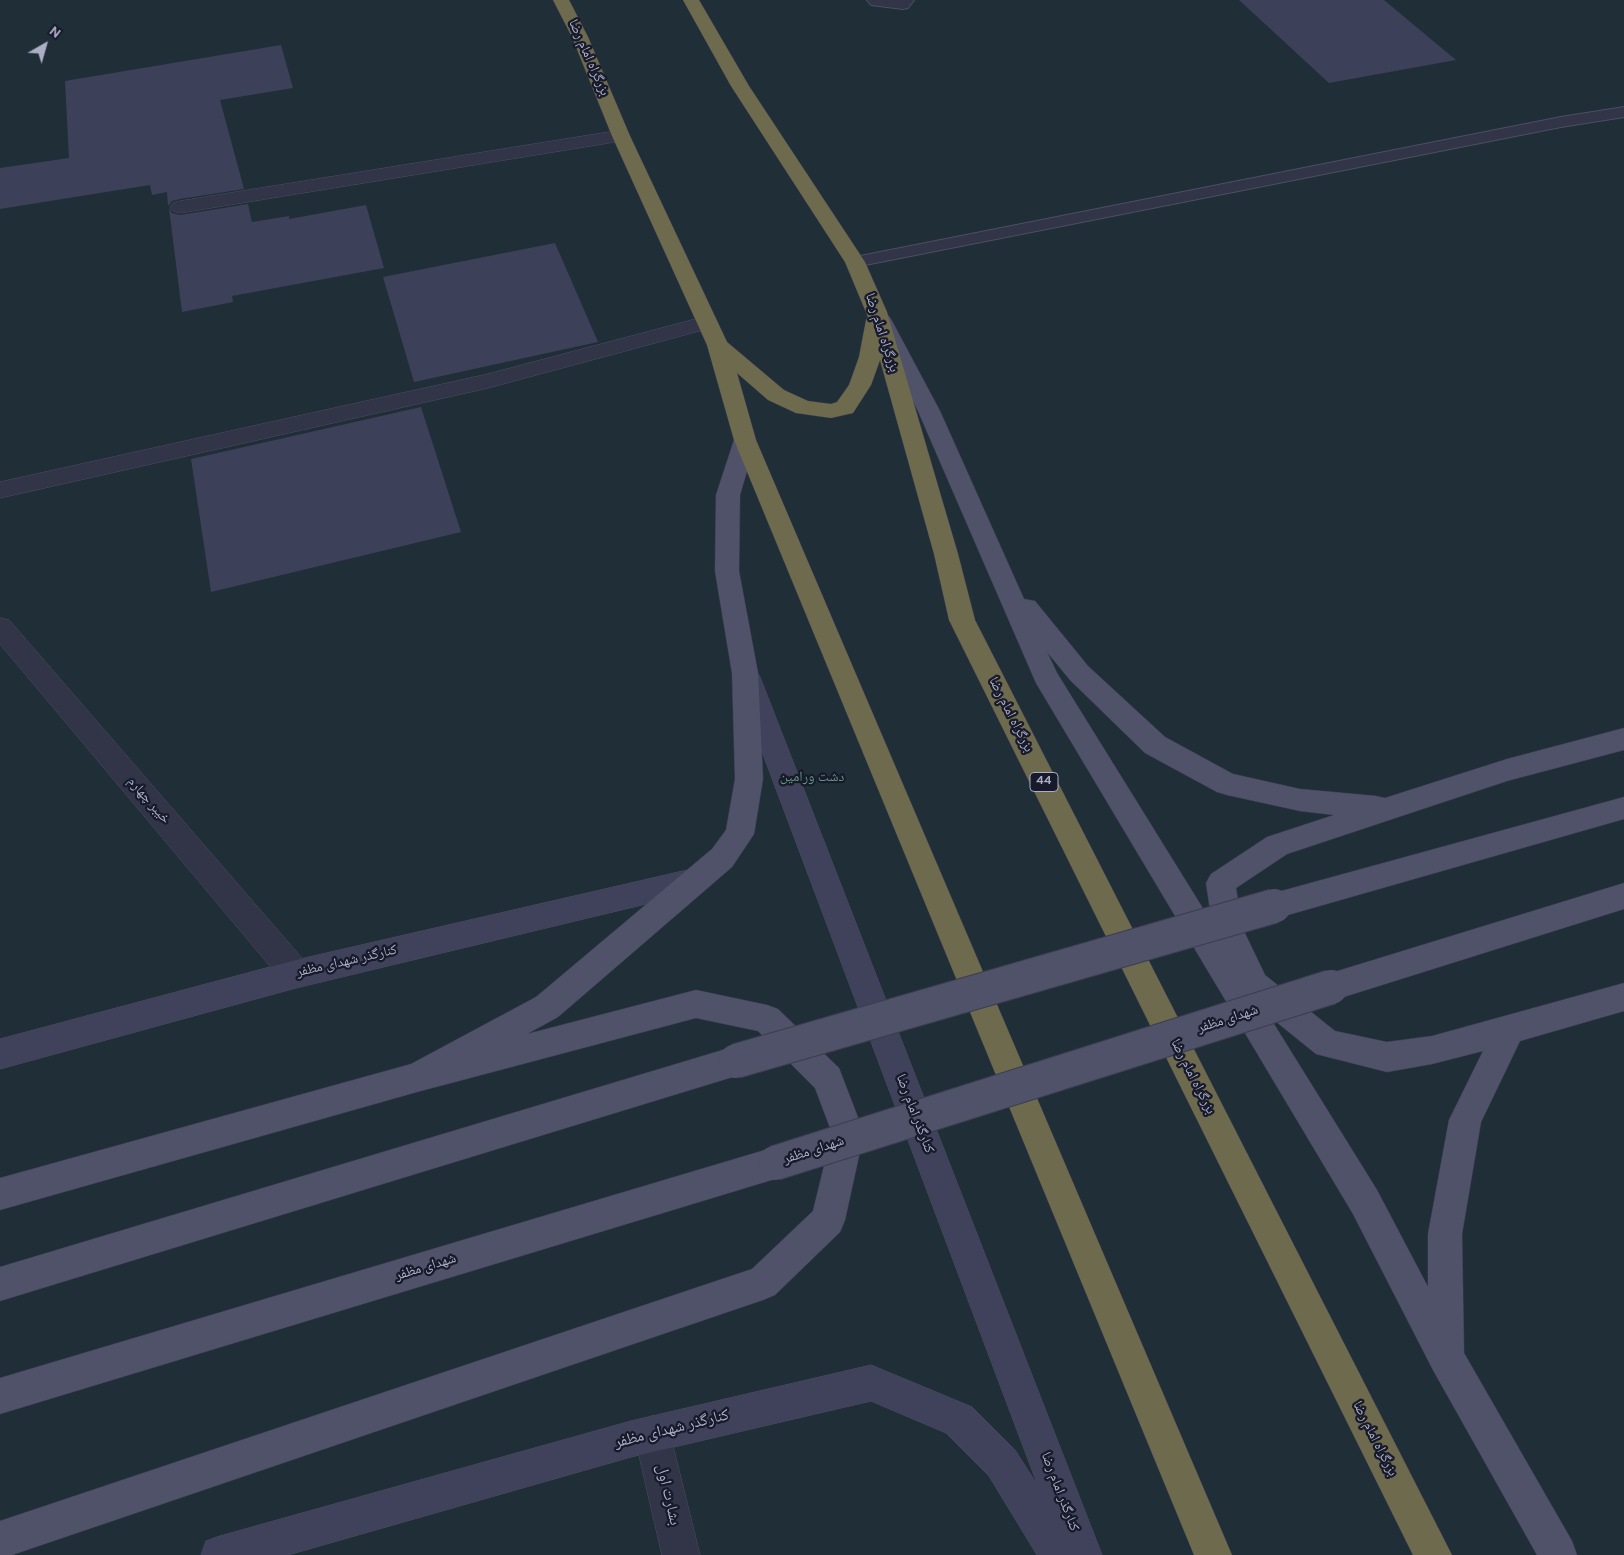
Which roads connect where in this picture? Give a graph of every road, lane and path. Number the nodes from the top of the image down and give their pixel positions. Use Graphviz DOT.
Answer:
graph roads {
  1 [pos="561,0"];
  2 [pos="577,0"];
  3 [pos="874,0"];
  4 [pos="907,0"];
  5 [pos="691,2"];
  6 [pos="580,37"];
  7 [pos="1624,112"];
  8 [pos="621,136"];
  9 [pos="180,207"];
  10 [pos="855,262"];
  11 [pos="877,312"];
  12 [pos="713,334"];
  13 [pos="744,440"];
  14 [pos="0,490"];
  15 [pos="1004,582"];
  16 [pos="0,628"];
  17 [pos="746,673"];
  18 [pos="1624,739"];
  19 [pos="1388,808"];
  20 [pos="1624,808"];
  21 [pos="696,880"];
  22 [pos="1624,896"];
  23 [pos="296,974"];
  24 [pos="1624,997"];
  25 [pos="1510,1030"];
  26 [pos="0,1054"];
  27 [pos="417,1077"];
  28 [pos="0,1194"];
  29 [pos="0,1284"];
  30 [pos="1446,1357"];
  31 [pos="0,1396"];
  32 [pos="652,1434"];
  33 [pos="0,1540"];
  34 [pos="220,1555"];
  35 [pos="681,1555"];
  36 [pos="1059,1555"];
  37 [pos="1083,1555"];
  38 [pos="1213,1555"];
  39 [pos="1433,1555"];
  40 [pos="1558,1555"];
  1 -- 6 [label="highway, بزرگراه امام رضا"];
  2 -- 6 [label="highway"];
  3 -- 4 [label="lane"];
  5 -- 10 [label="highway, بزرگراه امام رضا / 44"];
  6 -- 8 [label="highway, بزرگراه امام رضا"];
  7 -- 10 [label="lane"];
  8 -- 9 [label="street"];
  8 -- 12 [label="highway, بزرگراه امام رضا"];
  10 -- 11 [label="highway, بزرگراه امام رضا / 44"];
  11 -- 12 [label="highway"];
  11 -- 15 [label="main road"];
  11 -- 39 [label="highway, بزرگراه امام رضا / 44"];
  12 -- 13 [label="highway, بزرگراه امام رضا"];
  12 -- 14 [label="street"];
  13 -- 17 [label="main road"];
  13 -- 38 [label="highway, بزرگراه امام رضا"];
  15 -- 19 [label="main road"];
  15 -- 30 [label="main road"];
  16 -- 23 [label="street, خیبر چهارم"];
  17 -- 21 [label="main road"];
  17 -- 37 [label="main road, کنارگذر امام رضا"];
  18 -- 19 [label="main road"];
  19 -- 25 [label="main road"];
  20 -- 29 [label="main road, bridge"];
  21 -- 23 [label="main road, کنارگذر شهدای مظفر"];
  21 -- 27 [label="main road"];
  22 -- 31 [label="main road, شهدای مظفر, bridge"];
  23 -- 26 [label="main road, کنارگذر شهدای مظفر"];
  24 -- 25 [label="main road"];
  25 -- 30 [label="main road"];
  27 -- 28 [label="main road"];
  27 -- 33 [label="main road"];
  30 -- 40 [label="main road"];
  32 -- 34 [label="main road, کنارگذر شهدای مظفر"];
  32 -- 35 [label="street, بشارت اول"];
  32 -- 36 [label="main road, کنارگذر شهدای مظفر"];
}
